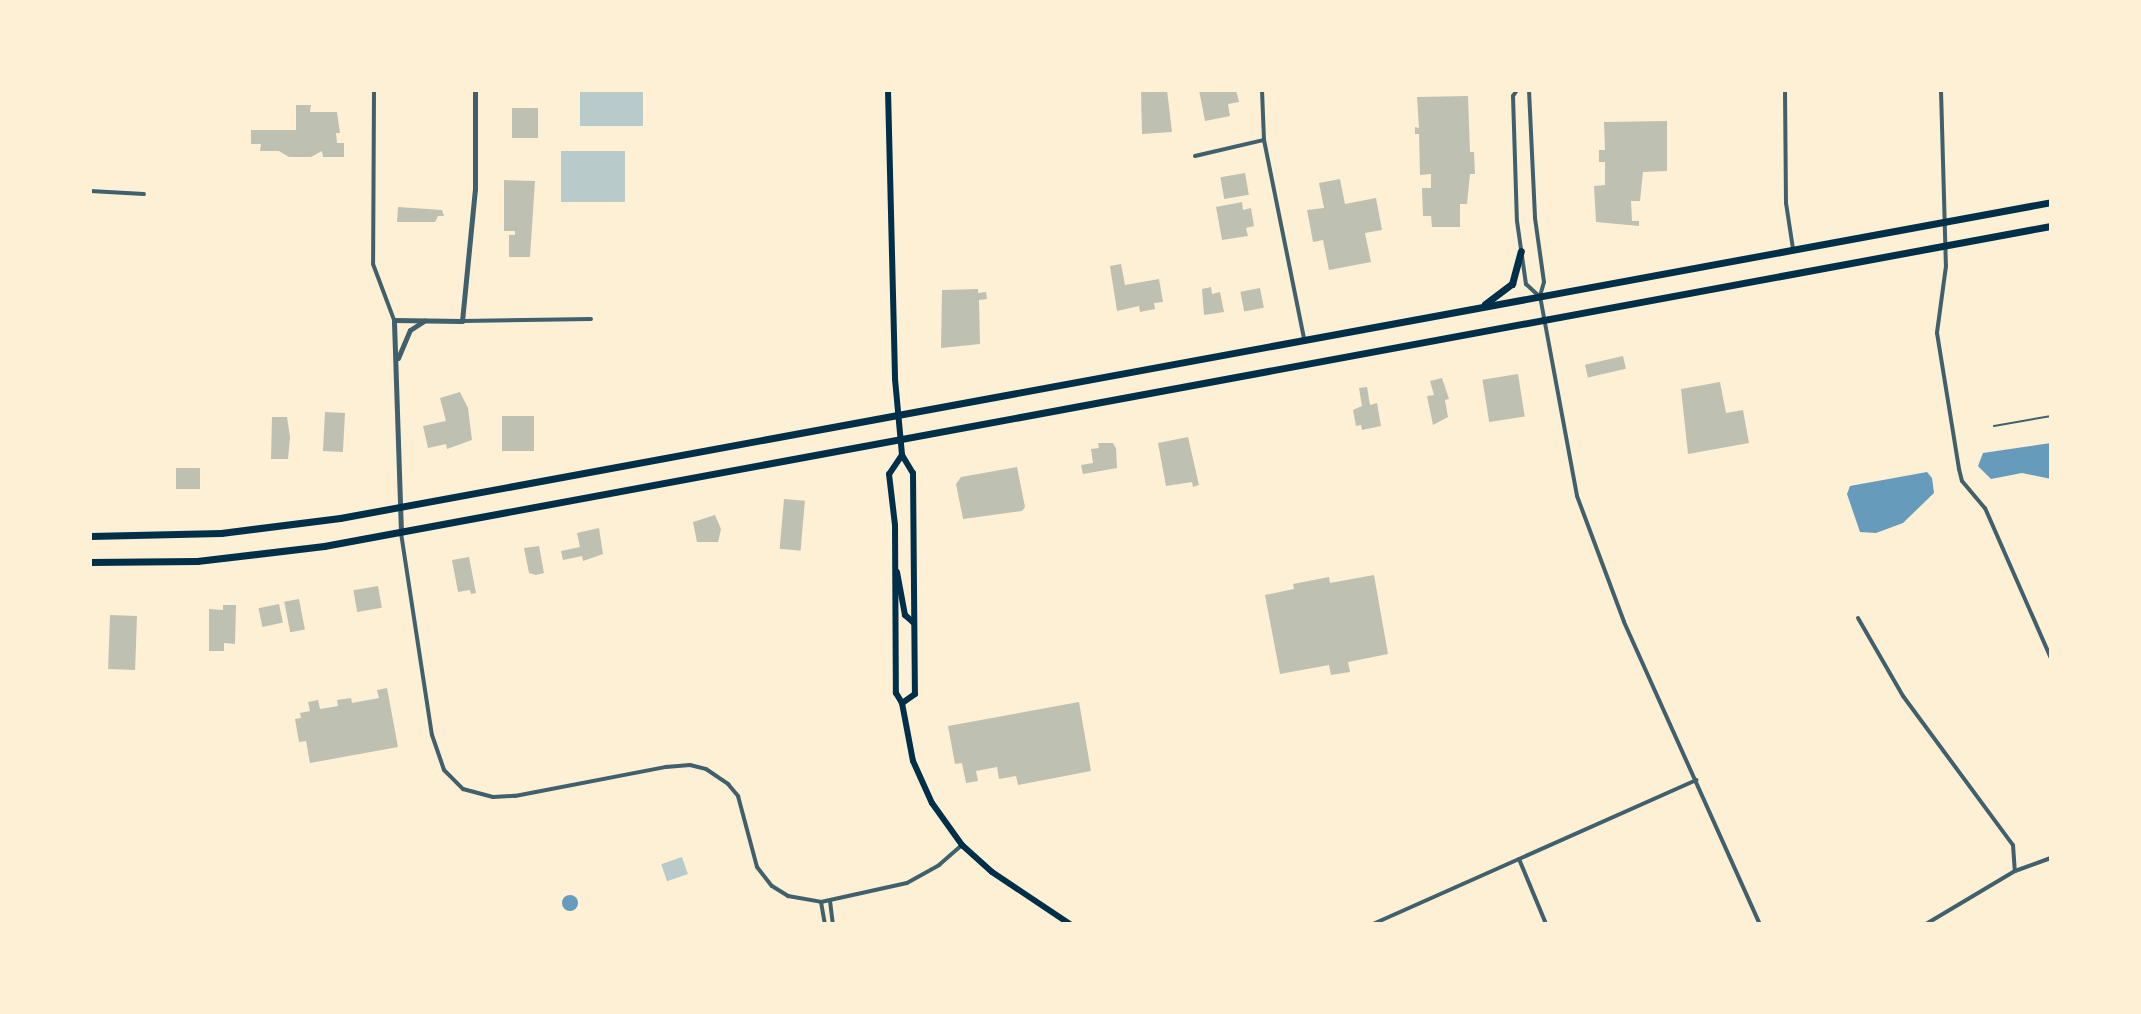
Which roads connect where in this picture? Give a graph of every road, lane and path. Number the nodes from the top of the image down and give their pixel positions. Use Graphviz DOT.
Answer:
graph roads {
  1 [pos="374,90"];
  2 [pos="475,90"];
  3 [pos="888,90"];
  4 [pos="1262,90"];
  5 [pos="1517,90"];
  6 [pos="1529,90"];
  7 [pos="1785,90"];
  8 [pos="1941,90"];
  9 [pos="1264,141"];
  10 [pos="1195,156"];
  11 [pos="90,191"];
  12 [pos="144,194"];
  13 [pos="2051,202"];
  14 [pos="1944,222"];
  15 [pos="2051,226"];
  16 [pos="1943,246"];
  17 [pos="1793,250"];
  18 [pos="1521,251"];
  19 [pos="1540,297"];
  20 [pos="1477,308"];
  21 [pos="591,319"];
  22 [pos="394,320"];
  23 [pos="425,320"];
  24 [pos="1543,320"];
  25 [pos="462,321"];
  26 [pos="1304,338"];
  27 [pos="397,363"];
  28 [pos="898,414"];
  29 [pos="2051,416"];
  30 [pos="1994,426"];
  31 [pos="901,436"];
  32 [pos="902,454"];
  33 [pos="398,507"];
  34 [pos="401,533"];
  35 [pos="90,536"];
  36 [pos="90,562"];
  37 [pos="894,564"];
  38 [pos="1858,618"];
  39 [pos="914,623"];
  40 [pos="2051,658"];
  41 [pos="903,703"];
  42 [pos="1696,780"];
  43 [pos="962,845"];
  44 [pos="2051,858"];
  45 [pos="1519,859"];
  46 [pos="2015,871"];
  47 [pos="830,901"];
  48 [pos="821,902"];
  49 [pos="825,924"];
  50 [pos="833,924"];
  51 [pos="1070,924"];
  52 [pos="1373,924"];
  53 [pos="1546,924"];
  54 [pos="1760,924"];
  55 [pos="1926,924"];
  1 -- 22 [label="street"];
  2 -- 25 [label="street"];
  3 -- 28 [label="main road"];
  4 -- 9 [label="street"];
  5 -- 18 [label="street"];
  6 -- 19 [label="street"];
  7 -- 17 [label="street"];
  8 -- 14 [label="street"];
  9 -- 10 [label="street"];
  9 -- 26 [label="street"];
  11 -- 12 [label="street"];
  13 -- 14 [label="highway"];
  14 -- 16 [label="street"];
  14 -- 17 [label="highway"];
  15 -- 16 [label="highway"];
  16 -- 24 [label="highway"];
  16 -- 40 [label="street"];
  17 -- 19 [label="highway"];
  18 -- 19 [label="street"];
  18 -- 20 [label="highway"];
  19 -- 20 [label="highway"];
  19 -- 24 [label="street"];
  20 -- 26 [label="highway"];
  21 -- 25 [label="street"];
  22 -- 23 [label="street"];
  22 -- 27 [label="street"];
  23 -- 25 [label="street"];
  23 -- 27 [label="street"];
  24 -- 31 [label="highway"];
  24 -- 42 [label="street"];
  26 -- 28 [label="highway"];
  27 -- 33 [label="street"];
  28 -- 31 [label="main road"];
  28 -- 33 [label="highway"];
  29 -- 30 [label="lane"];
  31 -- 32 [label="main road"];
  31 -- 34 [label="highway"];
  32 -- 37 [label="main road"];
  32 -- 39 [label="main road"];
  33 -- 34 [label="street"];
  33 -- 35 [label="highway"];
  34 -- 36 [label="highway"];
  34 -- 48 [label="street"];
  37 -- 39 [label="main road"];
  37 -- 41 [label="main road"];
  38 -- 46 [label="street"];
  39 -- 41 [label="main road"];
  41 -- 43 [label="main road"];
  42 -- 45 [label="street"];
  42 -- 54 [label="street"];
  43 -- 47 [label="street"];
  43 -- 51 [label="main road"];
  44 -- 46 [label="street"];
  45 -- 52 [label="street"];
  45 -- 53 [label="street"];
  46 -- 55 [label="street"];
  47 -- 48 [label="street"];
  47 -- 50 [label="street"];
  48 -- 49 [label="street"];
}
